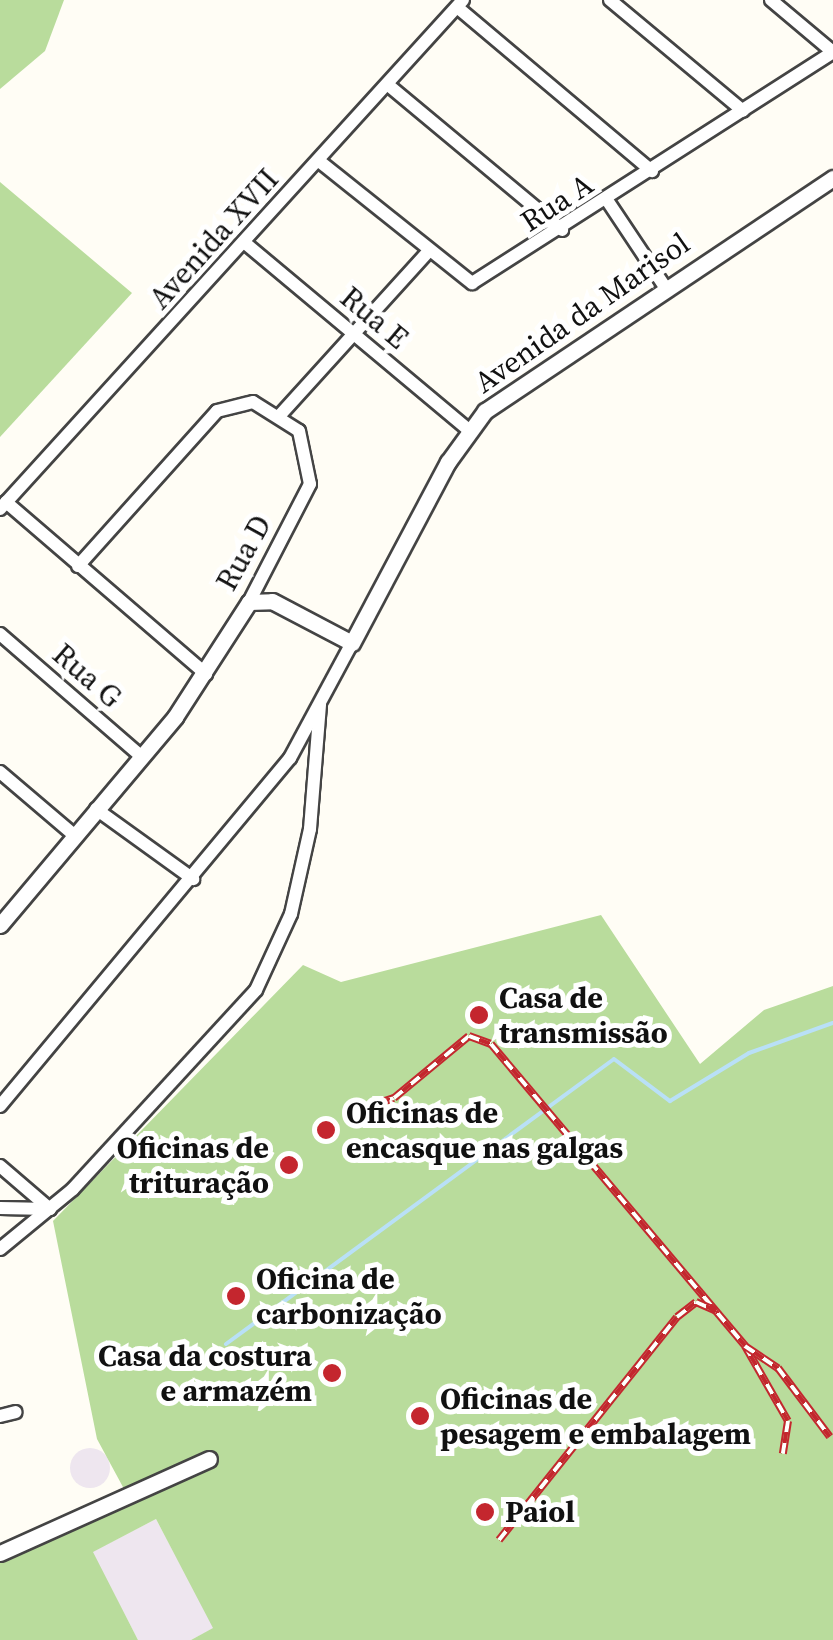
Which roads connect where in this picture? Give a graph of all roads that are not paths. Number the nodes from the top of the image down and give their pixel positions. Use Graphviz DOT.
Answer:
graph roads {
  1 [pos="610,0"];
  2 [pos="771,0"];
  3 [pos="460,3"];
  4 [pos="833,52"];
  5 [pos="388,84"];
  6 [pos="742,112"];
  7 [pos="318,161"];
  8 [pos="652,171"];
  9 [pos="833,178"];
  10 [pos="606,200"];
  11 [pos="562,230"];
  12 [pos="246,242"];
  13 [pos="428,253"];
  14 [pos="665,287"];
  15 [pos="354,334"];
  16 [pos="281,414"];
  17 [pos="470,431"];
  18 [pos="3,506"];
  19 [pos="78,566"];
  20 [pos="249,602"];
  21 [pos="0,634"];
  22 [pos="352,642"];
  23 [pos="206,674"];
  24 [pos="320,704"];
  25 [pos="141,756"];
  26 [pos="0,772"];
  27 [pos="96,809"];
  28 [pos="74,835"];
  29 [pos="194,879"];
  30 [pos="3,915"];
  31 [pos="0,1106"];
  32 [pos="0,1166"];
  33 [pos="0,1208"];
  34 [pos="50,1209"];
  35 [pos="0,1249"];
  36 [pos="16,1412"];
  37 [pos="0,1416"];
  38 [pos="209,1460"];
  39 [pos="0,1553"];
  1 -- 6 [label="street"];
  2 -- 4 [label="street"];
  3 -- 5 [label="street, Avenida XVII"];
  3 -- 8 [label="street"];
  4 -- 6 [label="street, Rua A"];
  5 -- 7 [label="street, Avenida XVII"];
  5 -- 11 [label="street"];
  6 -- 8 [label="street, Rua A"];
  7 -- 12 [label="street, Avenida XVII"];
  7 -- 13 [label="street, Rua A"];
  8 -- 10 [label="street, Rua A"];
  9 -- 14 [label="street, Avenida da Marisol"];
  10 -- 11 [label="street, Rua A"];
  10 -- 14 [label="street"];
  11 -- 13 [label="street, Rua A"];
  12 -- 15 [label="street, Rua E"];
  12 -- 18 [label="street, Avenida XVII"];
  13 -- 15 [label="street"];
  14 -- 17 [label="street, Avenida da Marisol"];
  15 -- 16 [label="street"];
  15 -- 17 [label="street, Rua E"];
  16 -- 19 [label="street"];
  16 -- 20 [label="street, Rua D"];
  17 -- 22 [label="street, Avenida da Marisol"];
  18 -- 19 [label="street"];
  19 -- 23 [label="street"];
  20 -- 22 [label="street"];
  20 -- 23 [label="street, Rua D"];
  21 -- 25 [label="street, Rua G"];
  22 -- 24 [label="street"];
  23 -- 25 [label="street, Rua D"];
  24 -- 29 [label="street"];
  24 -- 34 [label="street"];
  25 -- 27 [label="street, Rua D"];
  26 -- 28 [label="street"];
  27 -- 28 [label="street, Rua D"];
  27 -- 29 [label="street"];
  28 -- 30 [label="street, Rua D"];
  29 -- 31 [label="street"];
  32 -- 34 [label="street"];
  33 -- 34 [label="street"];
  34 -- 35 [label="street"];
  36 -- 37 [label="street"];
  38 -- 39 [label="street"];
}
